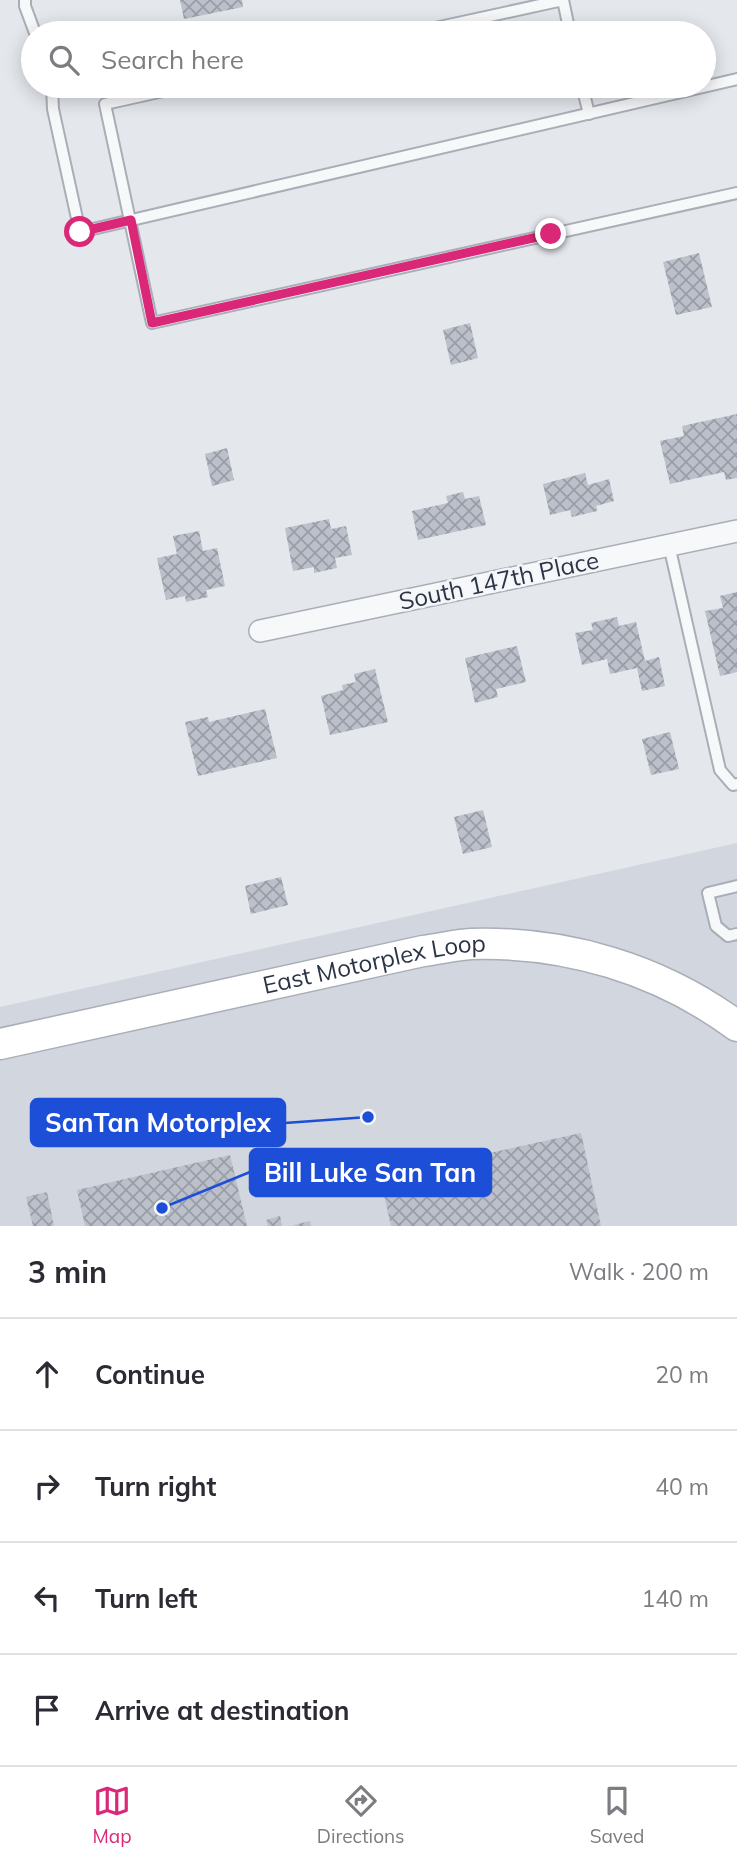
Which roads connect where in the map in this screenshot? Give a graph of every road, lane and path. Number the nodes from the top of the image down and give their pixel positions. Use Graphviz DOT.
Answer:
graph roads {
  1 [pos="25,0"];
  2 [pos="31,21"];
  3 [pos="467,21"];
  4 [pos="567,21"];
  5 [pos="737,79"];
  6 [pos="716,84"];
  7 [pos="53,98"];
  8 [pos="132,98"];
  9 [pos="585,98"];
  10 [pos="657,98"];
  11 [pos="589,114"];
  12 [pos="737,193"];
  13 [pos="131,220"];
  14 [pos="737,531"];
  15 [pos="669,545"];
  16 [pos="260,631"];
  17 [pos="737,784"];
  18 [pos="737,886"];
  19 [pos="737,934"];
  20 [pos="737,1026"];
  21 [pos="0,1044"];
  1 -- 2 [label="lane"];
  3 -- 4 [label="lane"];
  5 -- 6 [label="lane"];
  7 -- 13 [label="lane"];
  8 -- 13 [label="lane"];
  9 -- 11 [label="lane"];
  10 -- 11 [label="lane"];
  11 -- 13 [label="lane"];
  12 -- 13 [label="lane"];
  14 -- 15 [label="street, South 147th Place"];
  15 -- 16 [label="street, South 147th Place"];
  15 -- 17 [label="lane"];
  18 -- 19 [label="lane"];
  20 -- 21 [label="street, East Motorplex Loop"];
}
